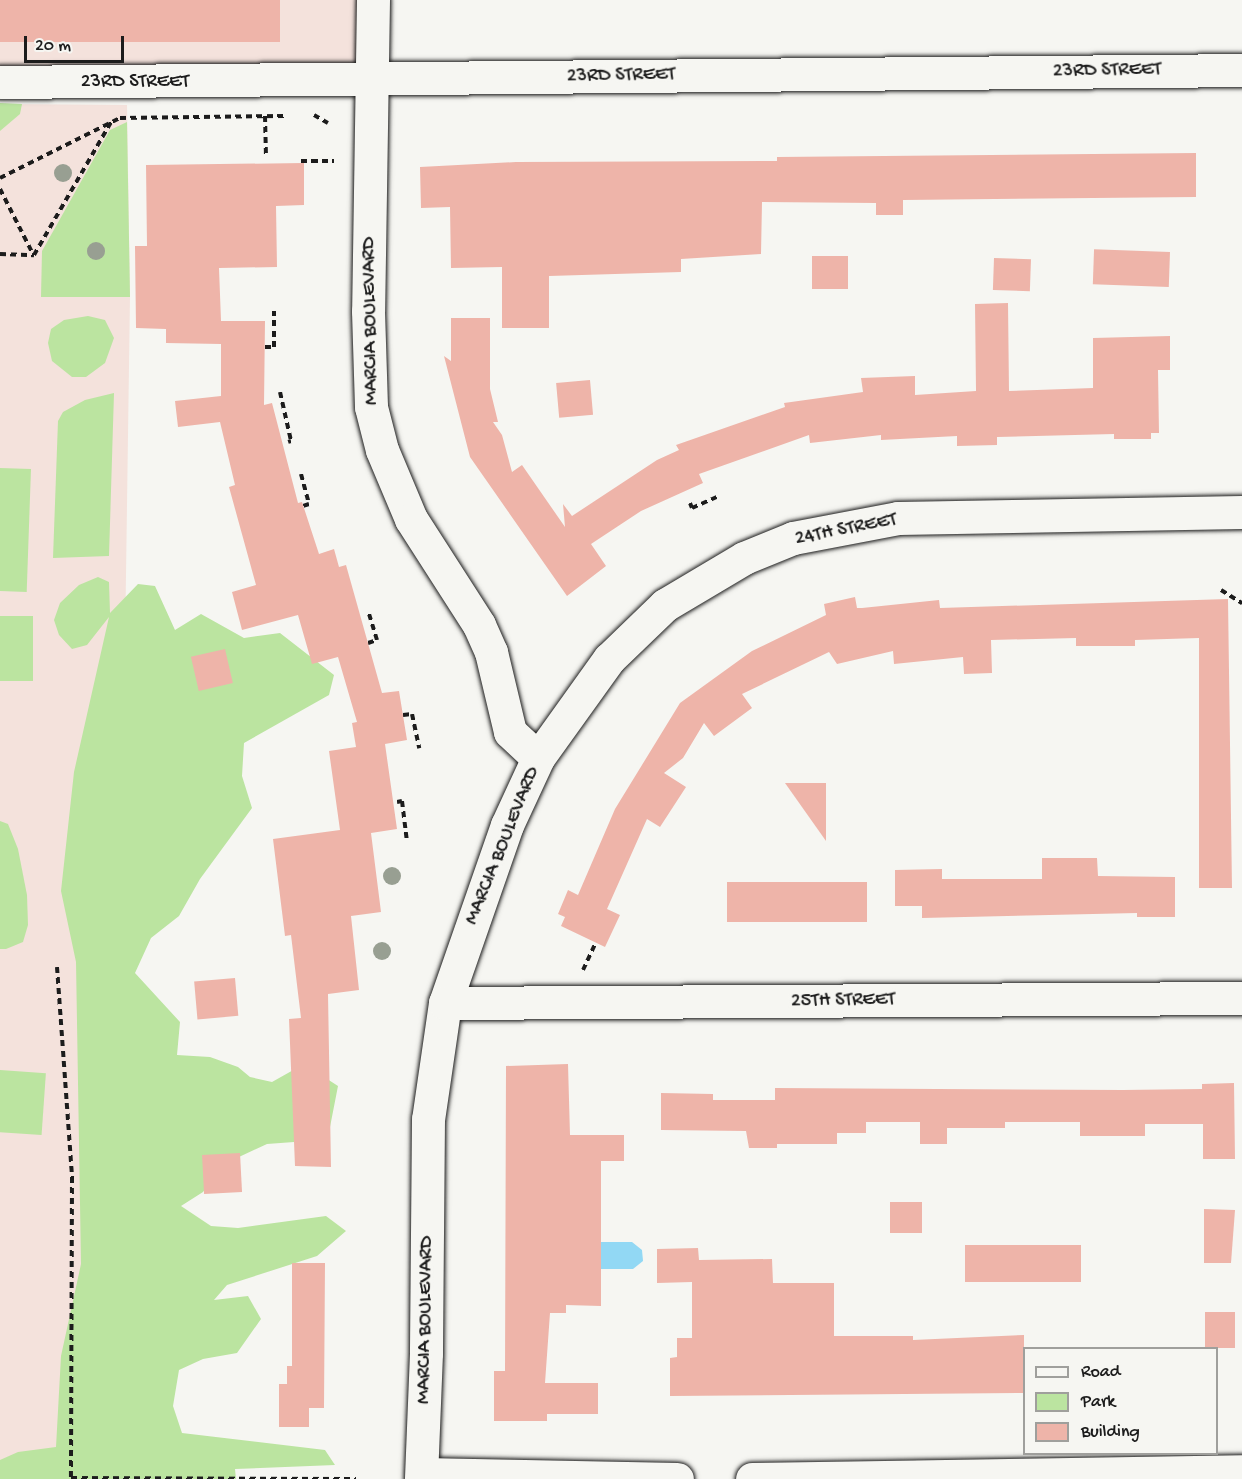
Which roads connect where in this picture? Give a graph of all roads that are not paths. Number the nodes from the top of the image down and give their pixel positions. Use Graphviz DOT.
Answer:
graph roads {
  1 [pos="373,0"];
  2 [pos="1242,69"];
  3 [pos="373,79"];
  4 [pos="0,82"];
  5 [pos="1242,512"];
  6 [pos="538,758"];
  7 [pos="1242,998"];
  8 [pos="445,1003"];
  9 [pos="1242,1471"];
  10 [pos="421,1477"];
  11 [pos="677,1479"];
  12 [pos="752,1479"];
  1 -- 3 [label="street, MARCIA BOULEVARD"];
  2 -- 3 [label="street, 23RD STREET"];
  3 -- 4 [label="street, 23RD STREET"];
  3 -- 6 [label="street, MARCIA BOULEVARD"];
  5 -- 6 [label="street, 24TH STREET"];
  6 -- 8 [label="street, MARCIA BOULEVARD"];
  7 -- 8 [label="street, 25TH STREET"];
  8 -- 10 [label="street, MARCIA BOULEVARD"];
  9 -- 12 [label="street"];
  10 -- 11 [label="street"];
}
